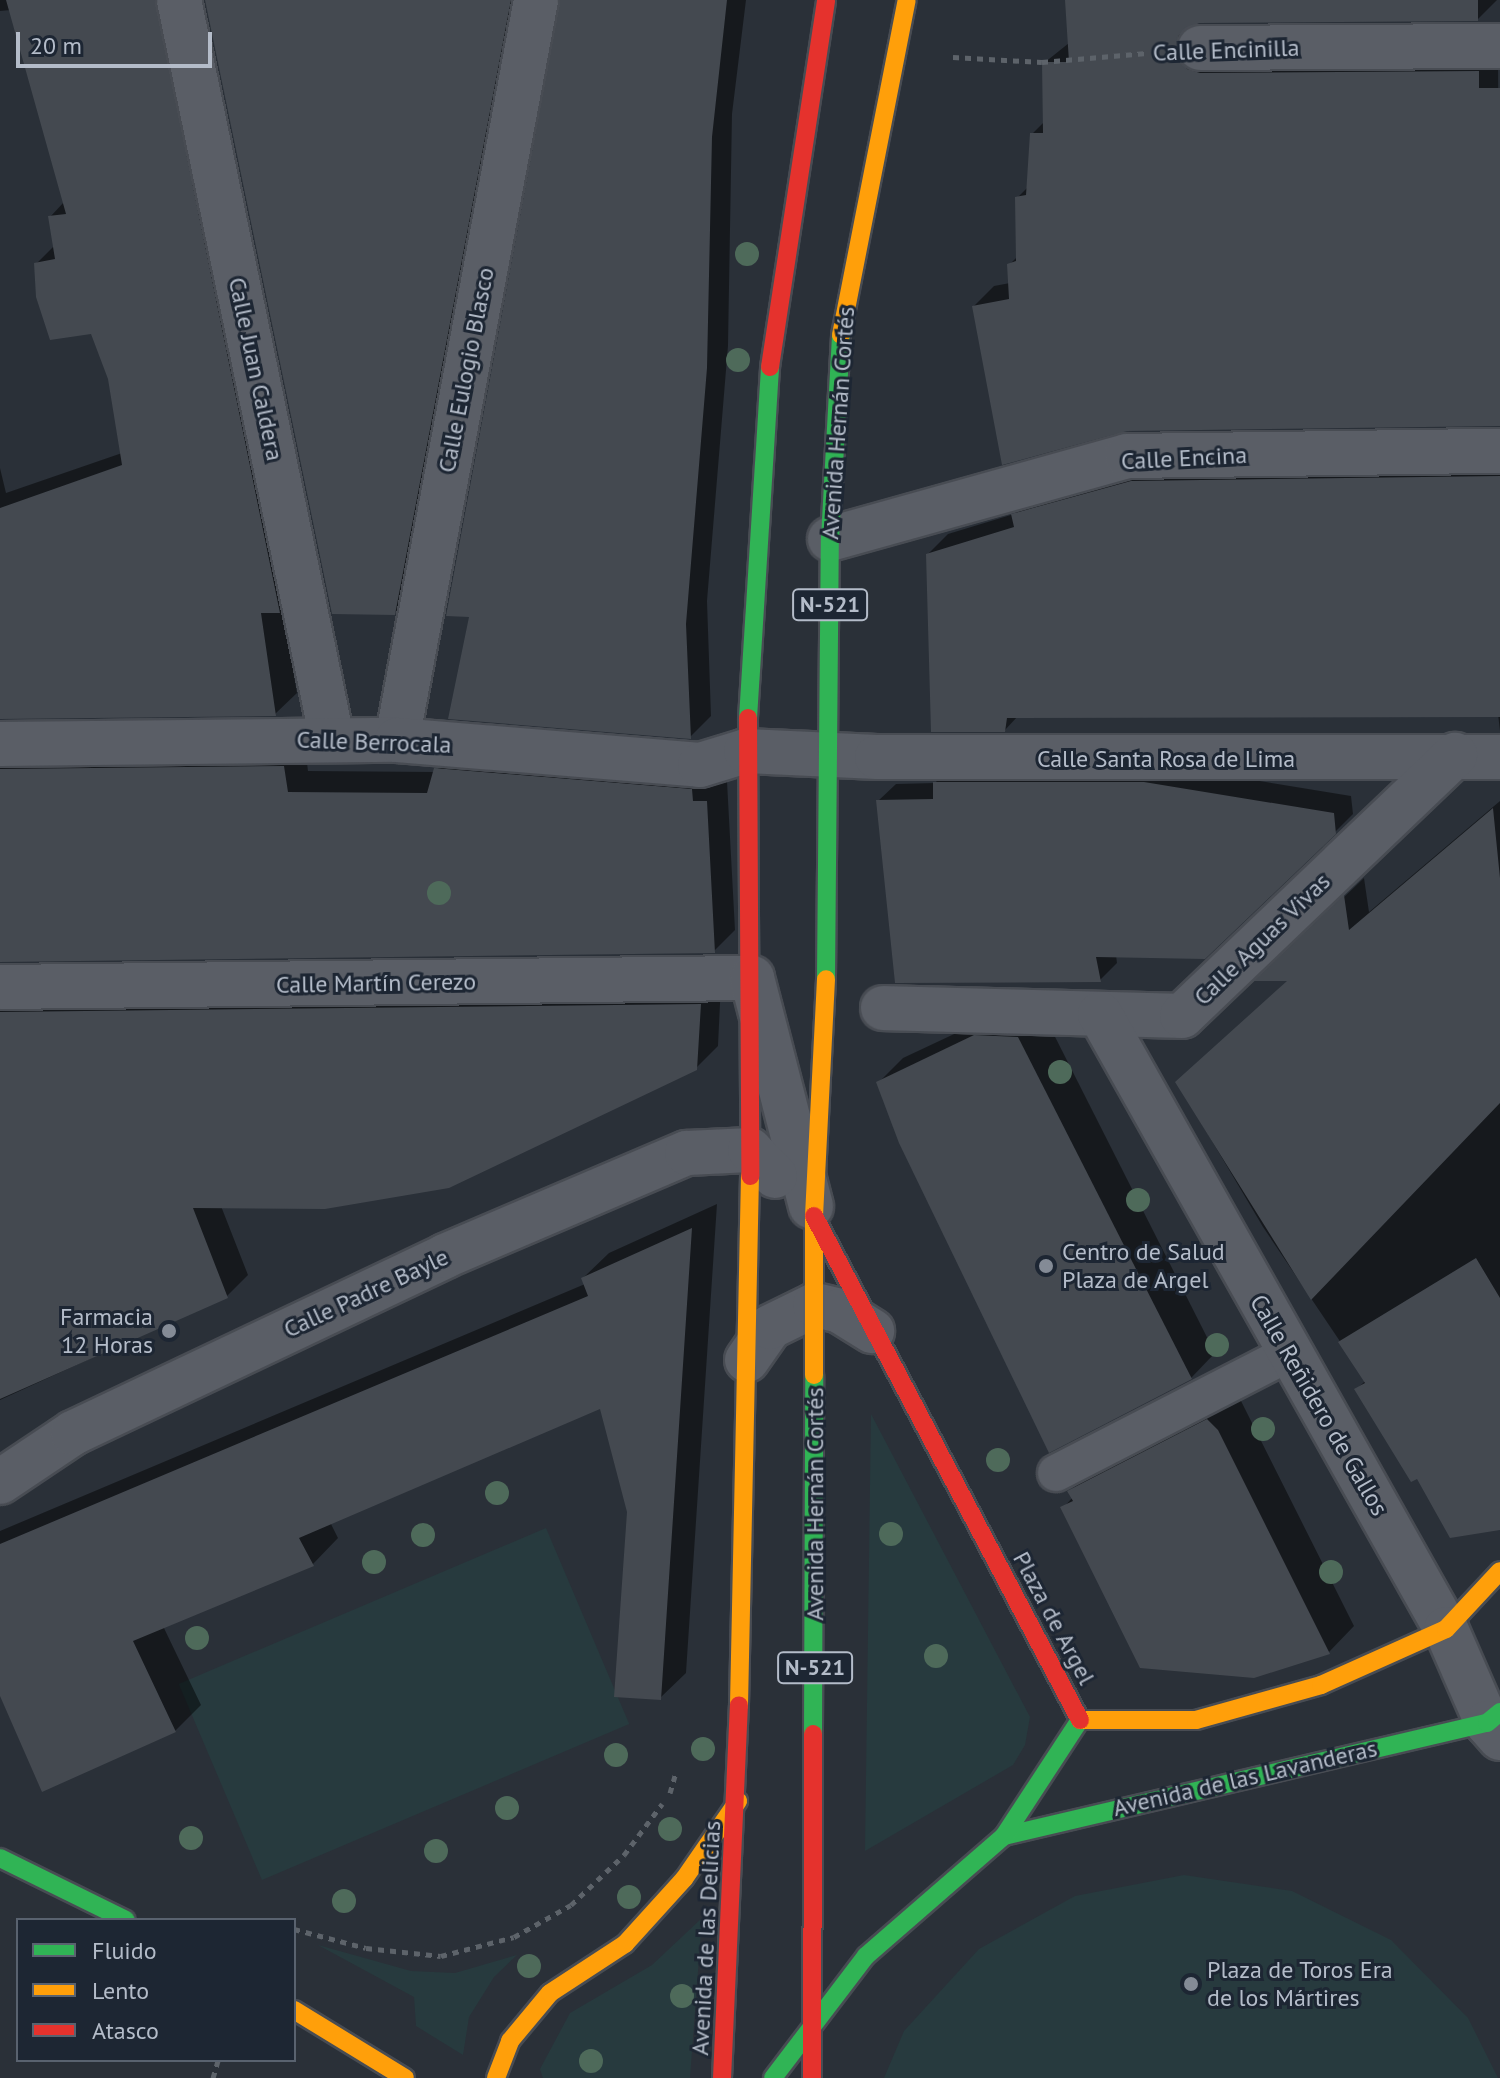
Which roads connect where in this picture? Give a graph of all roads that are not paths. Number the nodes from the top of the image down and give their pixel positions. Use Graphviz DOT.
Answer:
graph roads {
  1 [pos="179,0"];
  2 [pos="536,0"];
  3 [pos="826,0"];
  4 [pos="907,0"];
  5 [pos="1500,46"];
  6 [pos="1200,48"];
  7 [pos="1500,451"];
  8 [pos="830,539"];
  9 [pos="332,739"];
  10 [pos="397,740"];
  11 [pos="0,744"];
  12 [pos="746,751"];
  13 [pos="1455,755"];
  14 [pos="831,756"];
  15 [pos="1500,757"];
  16 [pos="752,978"];
  17 [pos="0,987"];
  18 [pos="883,1008"];
  19 [pos="1100,1014"];
  20 [pos="750,1150"];
  21 [pos="814,1216"];
  22 [pos="815,1305"];
  23 [pos="872,1331"];
  24 [pos="1289,1353"];
  25 [pos="747,1360"];
  26 [pos="1056,1473"];
  27 [pos="0,1482"];
  28 [pos="1500,1571"];
  29 [pos="1446,1629"];
  30 [pos="1080,1720"];
  31 [pos="1496,1724"];
  32 [pos="738,1801"];
  33 [pos="1004,1836"];
  34 [pos="0,1858"];
  35 [pos="122,1918"];
  36 [pos="296,2011"];
  37 [pos="813,2032"];
  38 [pos="405,2078"];
  39 [pos="496,2078"];
  40 [pos="722,2078"];
  41 [pos="773,2078"];
  42 [pos="812,2078"];
  1 -- 9 [label="street, Calle Juan Caldera"];
  2 -- 10 [label="street, Calle Eulogio Blasco"];
  3 -- 12 [label="main road, Avenida Hernán Cortés / N-521"];
  4 -- 8 [label="main road, Avenida Hernán Cortés / N-521"];
  5 -- 6 [label="street, Calle Encinilla"];
  7 -- 8 [label="street, Calle Encina"];
  8 -- 14 [label="main road, Avenida Hernán Cortés / N-521"];
  9 -- 10 [label="street, Calle Berrocala"];
  9 -- 11 [label="street, Calle Berrocala"];
  10 -- 12 [label="street, Calle Berrocala"];
  12 -- 14 [label="street"];
  12 -- 16 [label="main road, Avenida Hernán Cortés / N-521"];
  13 -- 14 [label="street, Calle Santa Rosa de Lima"];
  13 -- 15 [label="street, Calle Santa Rosa de Lima"];
  13 -- 19 [label="street, Calle Aguas Vivas"];
  14 -- 21 [label="main road, Avenida Hernán Cortés / N-521"];
  16 -- 17 [label="street, Calle Martín Cerezo"];
  16 -- 20 [label="main road, Avenida Hernán Cortés / N-521"];
  16 -- 21 [label="street, Avenida Hernán Cortés"];
  18 -- 19 [label="street, Calle Aguas Vivas"];
  19 -- 24 [label="street, Calle Reñidero de Gallos"];
  20 -- 21 [label="street"];
  20 -- 25 [label="main road, Avenida Hernán Cortés / N-521"];
  20 -- 27 [label="street, Calle Padre Bayle"];
  21 -- 22 [label="main road, Avenida Hernán Cortés / N-521"];
  21 -- 23 [label="main road, Plaza de Argel"];
  22 -- 23 [label="street"];
  22 -- 25 [label="street"];
  22 -- 37 [label="main road, Avenida Hernán Cortés / N-521"];
  23 -- 30 [label="main road, Plaza de Argel"];
  24 -- 26 [label="lane"];
  24 -- 29 [label="street, Calle Reñidero de Gallos"];
  25 -- 32 [label="main road, Avenida Hernán Cortés / N-521"];
  28 -- 29 [label="main road"];
  29 -- 30 [label="main road"];
  29 -- 31 [label="street, Avenida de las Lavanderas"];
  30 -- 33 [label="main road, Plaza de Argel"];
  31 -- 33 [label="main road, Avenida de las Lavanderas"];
  32 -- 39 [label="main road"];
  32 -- 40 [label="main road, Avenida de las Delicias / N-521"];
  33 -- 37 [label="main road, Plaza de Argel"];
  34 -- 35 [label="main road"];
  36 -- 38 [label="main road"];
  37 -- 41 [label="main road, Plaza de Argel"];
  37 -- 42 [label="main road, N-521"];
}
